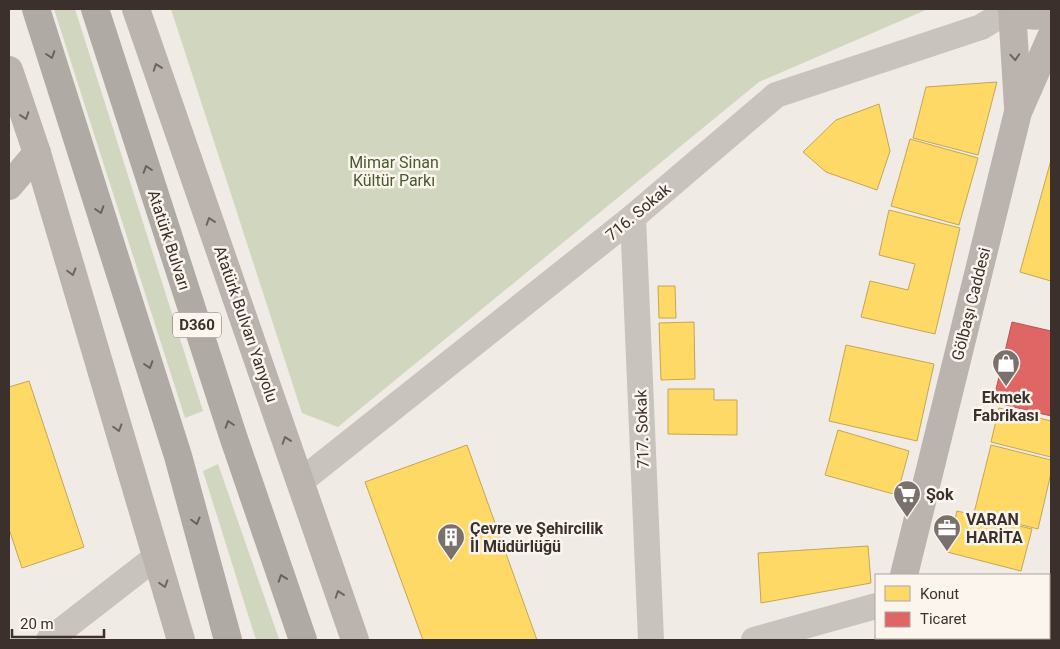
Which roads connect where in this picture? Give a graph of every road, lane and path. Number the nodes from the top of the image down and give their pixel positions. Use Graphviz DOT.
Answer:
graph roads {
  1 [pos="36,9"];
  2 [pos="95,9"];
  3 [pos="136,9"];
  4 [pos="1012,9"];
  5 [pos="1051,14"];
  6 [pos="1051,37"];
  7 [pos="9,70"];
  8 [pos="1018,112"];
  9 [pos="37,153"];
  10 [pos="9,186"];
  11 [pos="633,217"];
  12 [pos="300,482"];
  13 [pos="156,557"];
  14 [pos="904,574"];
  15 [pos="875,606"];
  16 [pos="49,640"];
  17 [pos="181,640"];
  18 [pos="228,640"];
  19 [pos="303,640"];
  20 [pos="354,640"];
  21 [pos="651,640"];
  22 [pos="754,640"];
  1 -- 18 [label="highway, one-way"];
  19 -- 2 [label="highway, Atatürk Bulvarı / D360, one-way"];
  12 -- 3 [label="street, Atatürk Bulvarı Yanyolu, one-way"];
  4 -- 5 [label="street"];
  4 -- 8 [label="street, one-way"];
  4 -- 11 [label="street, 716. Sokak"];
  6 -- 8 [label="street, Gölbaşı Caddesi"];
  7 -- 9 [label="street, one-way"];
  8 -- 14 [label="street, Gölbaşı Caddesi"];
  9 -- 10 [label="street"];
  9 -- 13 [label="street, one-way"];
  11 -- 12 [label="street, 716. Sokak"];
  11 -- 21 [label="street, 717. Sokak"];
  20 -- 12 [label="street, Atatürk Bulvarı Yanyolu, one-way"];
  13 -- 16 [label="street"];
  13 -- 17 [label="street, one-way"];
  15 -- 22 [label="street"];
}
